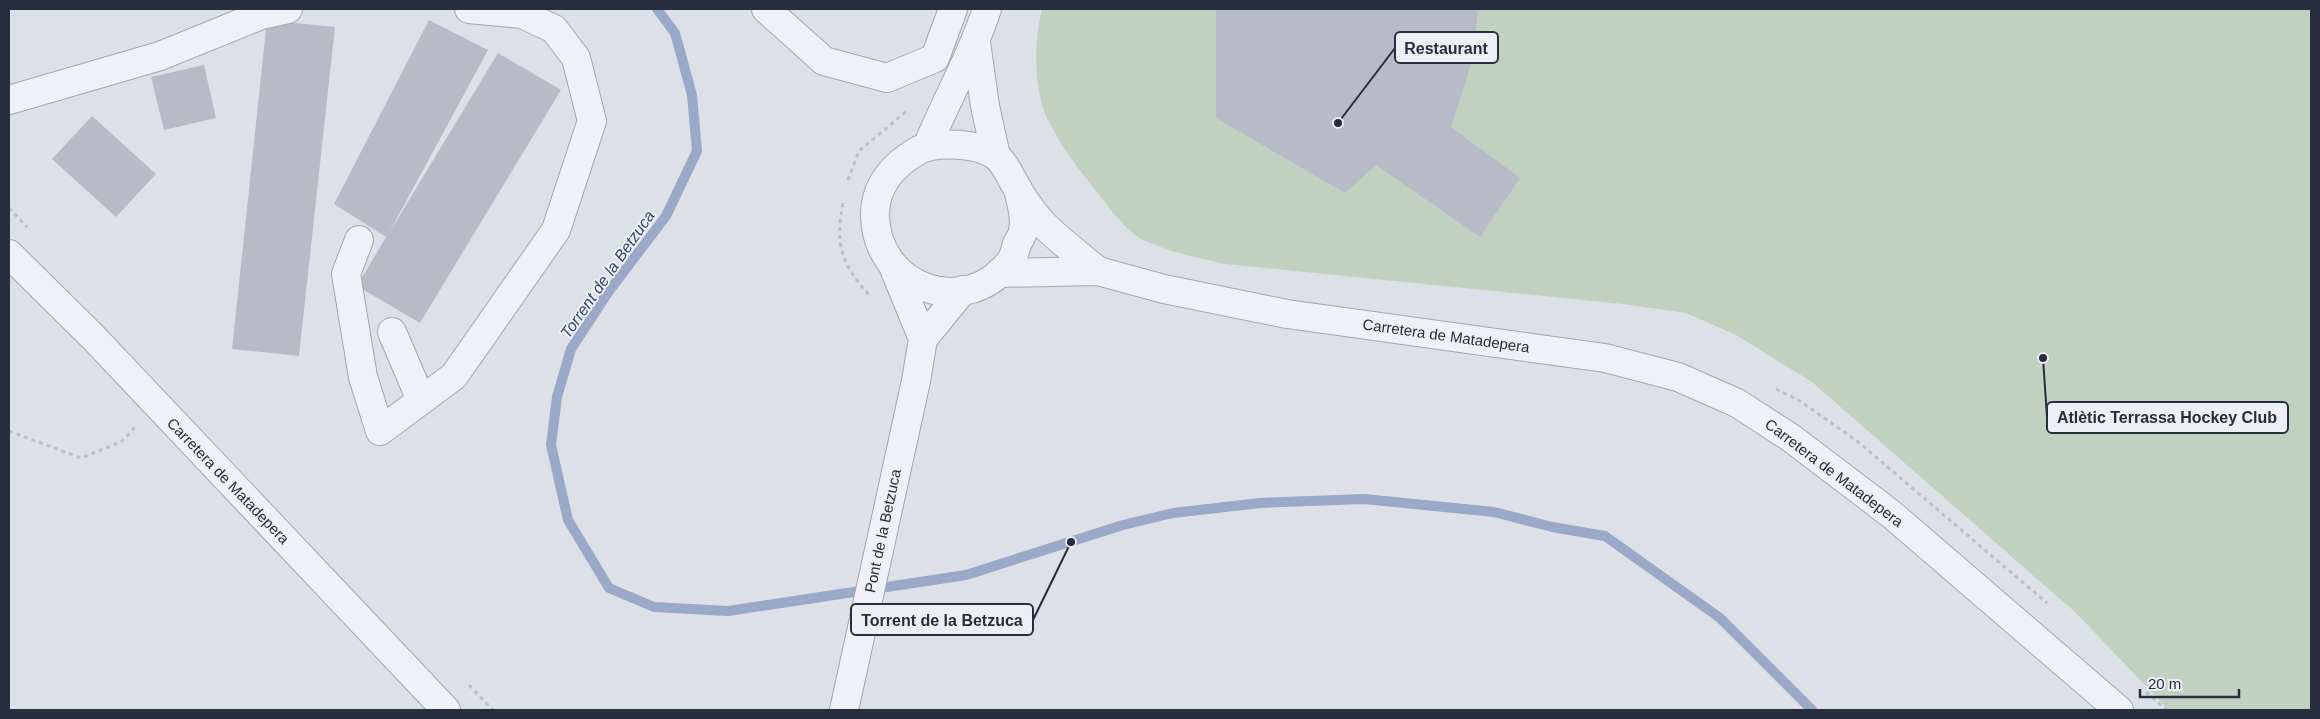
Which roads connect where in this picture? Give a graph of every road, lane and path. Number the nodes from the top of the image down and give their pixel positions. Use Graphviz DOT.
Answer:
graph roads {
  1 [pos="288,9"];
  2 [pos="469,9"];
  3 [pos="766,9"];
  4 [pos="953,9"];
  5 [pos="987,9"];
  6 [pos="976,42"];
  7 [pos="9,100"];
  8 [pos="927,146"];
  9 [pos="996,156"];
  10 [pos="1018,190"];
  11 [pos="358,240"];
  12 [pos="9,254"];
  13 [pos="892,265"];
  14 [pos="1098,271"];
  15 [pos="999,273"];
  16 [pos="963,290"];
  17 [pos="392,332"];
  18 [pos="923,339"];
  19 [pos="421,400"];
  20 [pos="156,406"];
  21 [pos="9,432"];
  22 [pos="446,710"];
  23 [pos="844,710"];
  24 [pos="2119,710"];
  1 -- 7 [label="street"];
  2 -- 19 [label="street"];
  3 -- 4 [label="street"];
  5 -- 6 [label="street"];
  6 -- 8 [label="street"];
  6 -- 9 [label="street"];
  8 -- 9 [label="street"];
  8 -- 13 [label="street"];
  9 -- 10 [label="street"];
  10 -- 14 [label="street"];
  10 -- 15 [label="street"];
  11 -- 19 [label="street"];
  12 -- 20 [label="street, Carretera de Matadepera"];
  13 -- 16 [label="street"];
  13 -- 18 [label="street"];
  14 -- 15 [label="street"];
  14 -- 24 [label="street, Carretera de Matadepera"];
  15 -- 16 [label="street"];
  16 -- 18 [label="street"];
  17 -- 19 [label="street"];
  18 -- 23 [label="street, Pont de la Betzuca"];
  20 -- 21 [label="path"];
  20 -- 22 [label="street, Carretera de Matadepera"];
}
